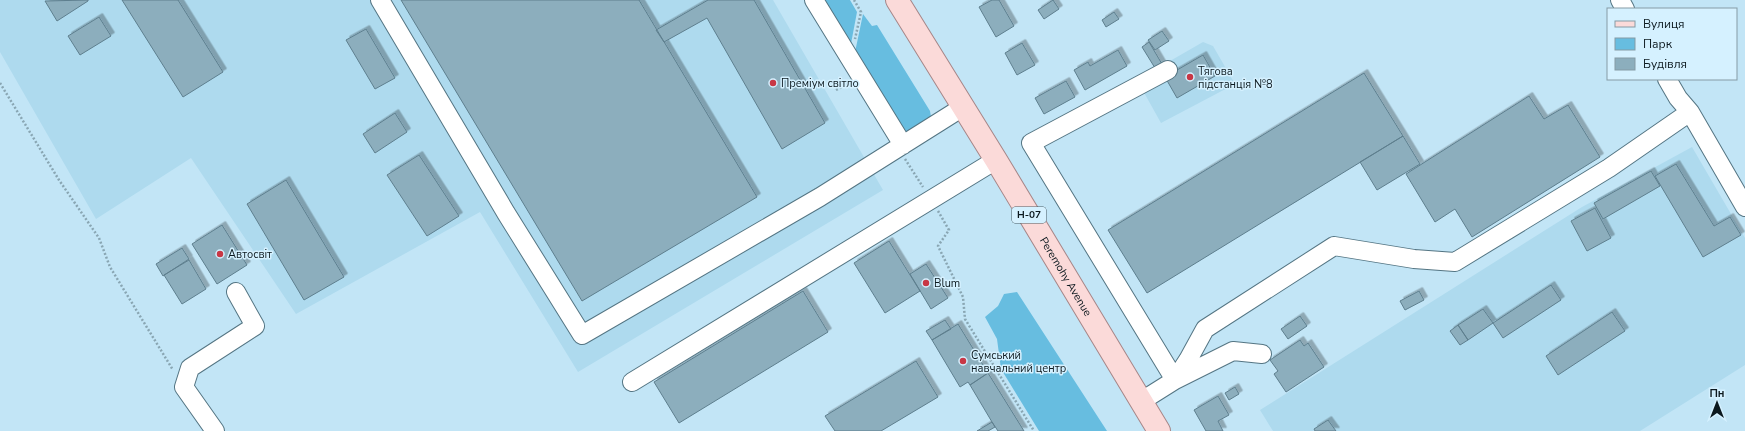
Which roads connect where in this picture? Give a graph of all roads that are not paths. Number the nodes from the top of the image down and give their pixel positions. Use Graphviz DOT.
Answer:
graph roads {
  1 [pos="380,0"];
  2 [pos="814,0"];
  3 [pos="897,0"];
  4 [pos="1168,70"];
  5 [pos="1668,80"];
  6 [pos="963,107"];
  7 [pos="1690,112"];
  8 [pos="903,145"];
  9 [pos="996,160"];
  10 [pos="1745,207"];
  11 [pos="236,292"];
  12 [pos="1262,354"];
  13 [pos="1175,380"];
  14 [pos="632,382"];
  15 [pos="1140,402"];
  16 [pos="215,431"];
  17 [pos="1159,431"];
  1 -- 8 [label="lane"];
  2 -- 8 [label="lane"];
  3 -- 6 [label="main road, Peremohy Avenue / Н-07"];
  4 -- 13 [label="lane"];
  5 -- 7 [label="lane"];
  6 -- 8 [label="lane"];
  6 -- 9 [label="main road, Peremohy Avenue / Н-07"];
  7 -- 10 [label="lane"];
  7 -- 13 [label="lane"];
  9 -- 14 [label="lane"];
  9 -- 15 [label="main road, Peremohy Avenue / Н-07"];
  11 -- 16 [label="lane"];
  12 -- 13 [label="lane"];
  13 -- 15 [label="lane"];
  15 -- 17 [label="main road, Peremohy Avenue / Н-07"];
}
